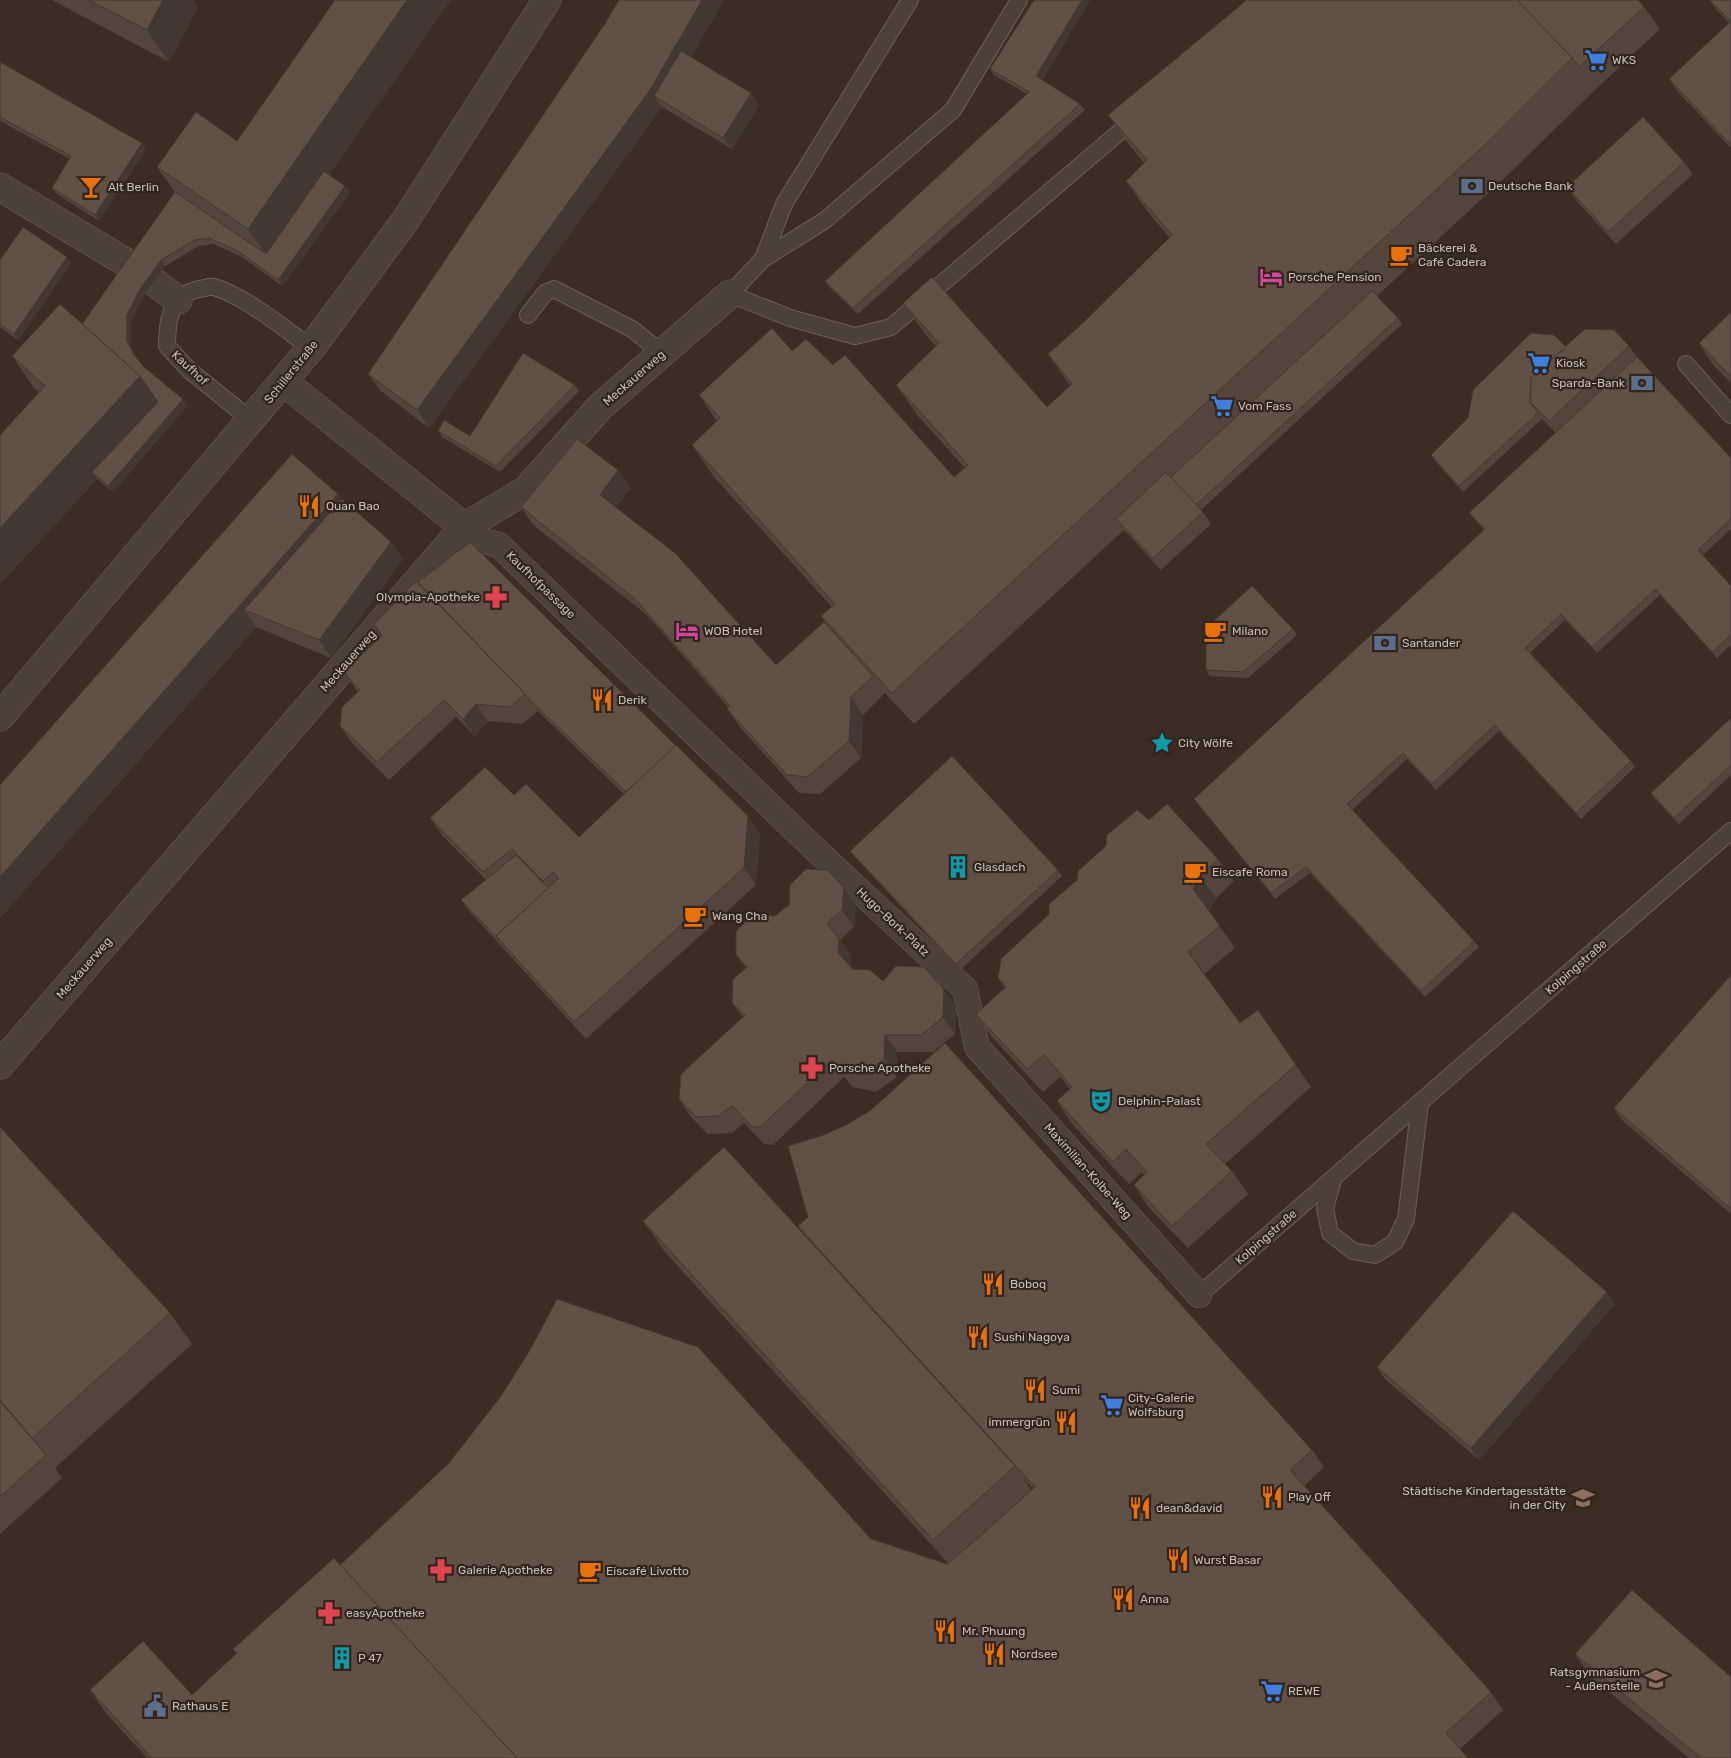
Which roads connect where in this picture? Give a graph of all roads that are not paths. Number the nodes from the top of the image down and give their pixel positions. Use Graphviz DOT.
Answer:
graph roads {
  1 [pos="547,0"];
  2 [pos="910,0"];
  3 [pos="1019,0"];
  4 [pos="1151,106"];
  5 [pos="0,186"];
  6 [pos="763,259"];
  7 [pos="132,266"];
  8 [pos="154,282"];
  9 [pos="730,294"];
  10 [pos="178,300"];
  11 [pos="528,315"];
  12 [pos="311,348"];
  13 [pos="662,353"];
  14 [pos="1686,364"];
  15 [pos="284,382"];
  16 [pos="1731,415"];
  17 [pos="251,420"];
  18 [pos="464,526"];
  19 [pos="0,716"];
  20 [pos="779,813"];
  21 [pos="1731,831"];
  22 [pos="977,1047"];
  23 [pos="0,1065"];
  24 [pos="1420,1103"];
  25 [pos="1334,1180"];
  26 [pos="1199,1295"];
  1 -- 12 [label="street, Schillerstraße"];
  2 -- 6 [label="lane"];
  3 -- 6 [label="lane"];
  4 -- 9 [label="lane"];
  5 -- 7 [label="street"];
  6 -- 9 [label="lane"];
  8 -- 10 [label="street"];
  9 -- 13 [label="street, Meckauerweg"];
  10 -- 12 [label="lane"];
  10 -- 17 [label="lane, Kaufhof"];
  11 -- 13 [label="lane"];
  12 -- 15 [label="street, Schillerstraße"];
  13 -- 18 [label="street, Meckauerweg"];
  14 -- 16 [label="lane"];
  15 -- 17 [label="street, Schillerstraße"];
  15 -- 18 [label="street, Kaufhofpassage"];
  17 -- 19 [label="street, Schillerstraße"];
  18 -- 20 [label="street, Kaufhofpassage"];
  18 -- 23 [label="street, Meckauerweg"];
  20 -- 22 [label="street, Hugo-Bork-Platz"];
  21 -- 24 [label="lane, Kolpingstraße"];
  22 -- 26 [label="street, Maximilian-Kolbe-Weg"];
  24 -- 25 [label="lane, Kolpingstraße"];
  24 -- 25 [label="lane"];
  25 -- 26 [label="lane, Kolpingstraße"];
}
